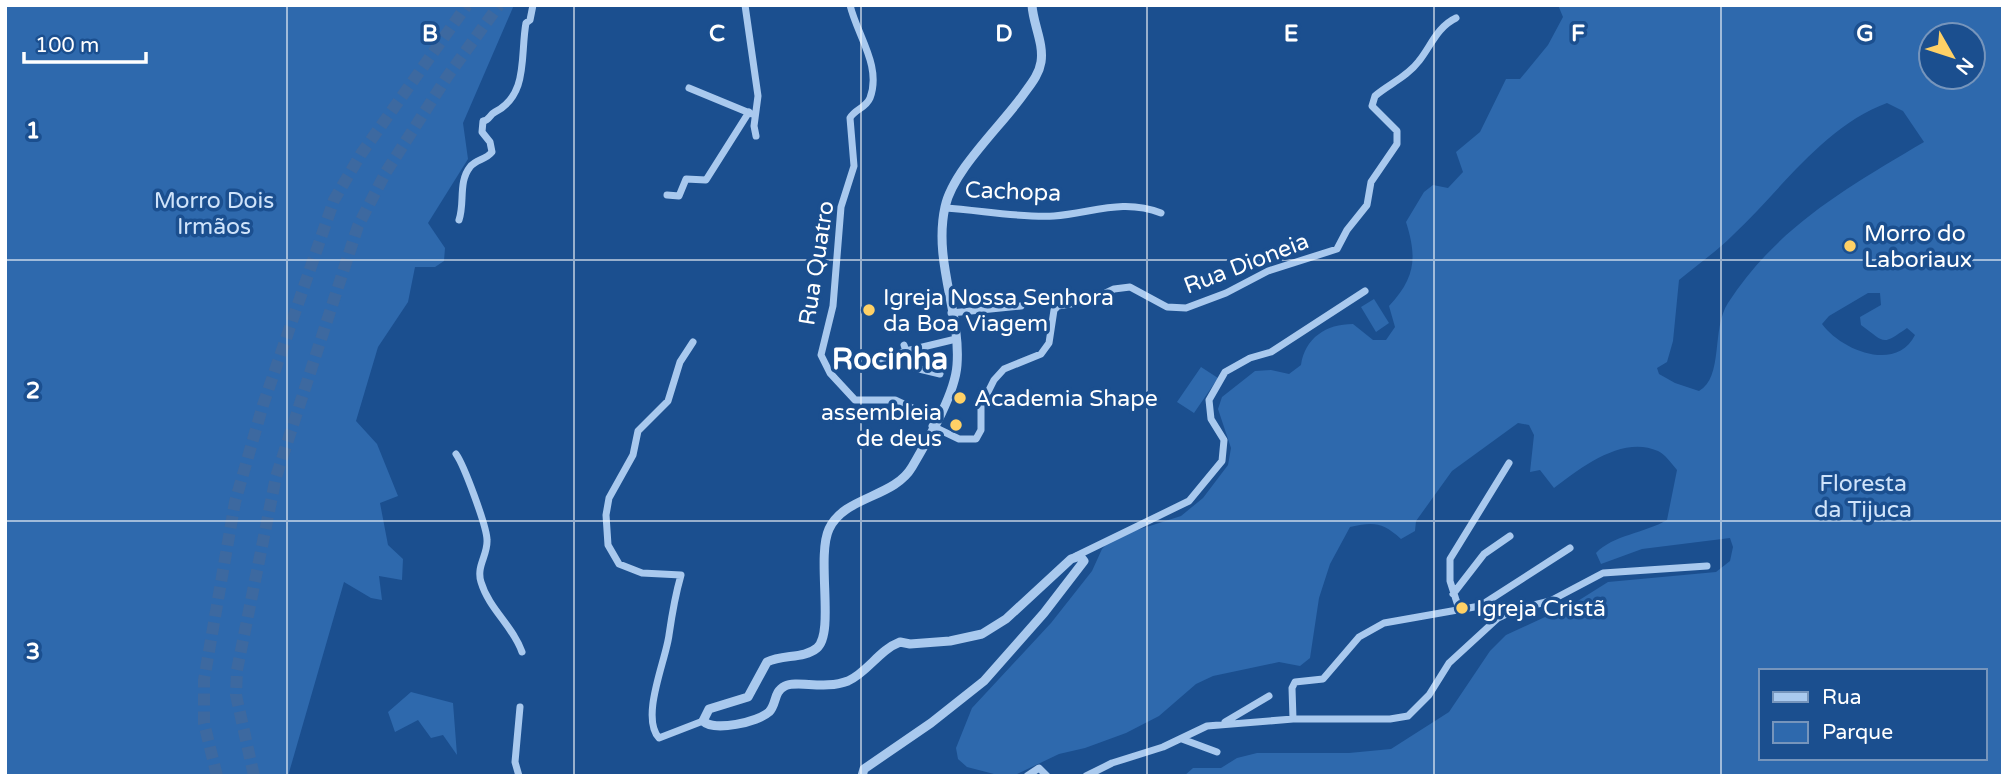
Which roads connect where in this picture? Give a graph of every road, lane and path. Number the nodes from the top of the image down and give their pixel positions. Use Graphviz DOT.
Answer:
graph roads {
  1 [pos="533,5"];
  2 [pos="745,5"];
  3 [pos="850,5"];
  4 [pos="1032,5"];
  5 [pos="1456,18"];
  6 [pos="689,88"];
  7 [pos="752,114"];
  8 [pos="756,136"];
  9 [pos="667,195"];
  10 [pos="945,208"];
  11 [pos="1161,213"];
  12 [pos="459,220"];
  13 [pos="1365,291"];
  14 [pos="1021,306"];
  15 [pos="951,313"];
  16 [pos="956,339"];
  17 [pos="693,342"];
  18 [pos="905,348"];
  19 [pos="873,363"];
  20 [pos="940,374"];
  21 [pos="934,423"];
  22 [pos="456,454"];
  23 [pos="1509,463"];
  24 [pos="1510,536"];
  25 [pos="1570,548"];
  26 [pos="1076,556"];
  27 [pos="1707,566"];
  28 [pos="1453,594"];
  29 [pos="1480,606"];
  30 [pos="1459,609"];
  31 [pos="1498,618"];
  32 [pos="522,652"];
  33 [pos="1269,696"];
  34 [pos="520,707"];
  35 [pos="1293,719"];
  36 [pos="703,721"];
  37 [pos="1221,724"];
  38 [pos="1182,739"];
  39 [pos="1217,752"];
  40 [pos="519,776"];
  41 [pos="862,776"];
  42 [pos="1027,776"];
  43 [pos="1047,776"];
  44 [pos="1086,776"];
  1 -- 12 [label="street"];
  2 -- 7 [label="street"];
  3 -- 21 [label="street, Rua Quatro"];
  4 -- 10 [label="street"];
  5 -- 21 [label="street, Rua Dioneia"];
  6 -- 7 [label="street"];
  7 -- 8 [label="street"];
  7 -- 9 [label="street"];
  10 -- 11 [label="street, Cachopa"];
  10 -- 15 [label="street"];
  13 -- 26 [label="street"];
  14 -- 15 [label="street"];
  15 -- 16 [label="street"];
  16 -- 18 [label="street"];
  16 -- 21 [label="street"];
  17 -- 36 [label="street"];
  18 -- 19 [label="street"];
  18 -- 20 [label="street"];
  21 -- 36 [label="street"];
  22 -- 32 [label="street"];
  23 -- 28 [label="street"];
  24 -- 28 [label="street"];
  25 -- 29 [label="street"];
  26 -- 36 [label="street"];
  26 -- 41 [label="street"];
  27 -- 31 [label="street"];
  28 -- 30 [label="street"];
  29 -- 30 [label="street"];
  29 -- 31 [label="street"];
  30 -- 35 [label="street"];
  31 -- 35 [label="street"];
  33 -- 37 [label="street"];
  34 -- 40 [label="street"];
  35 -- 37 [label="street"];
  37 -- 38 [label="street"];
  38 -- 39 [label="street"];
  38 -- 44 [label="street"];
  42 -- 43 [label="street"];
}
